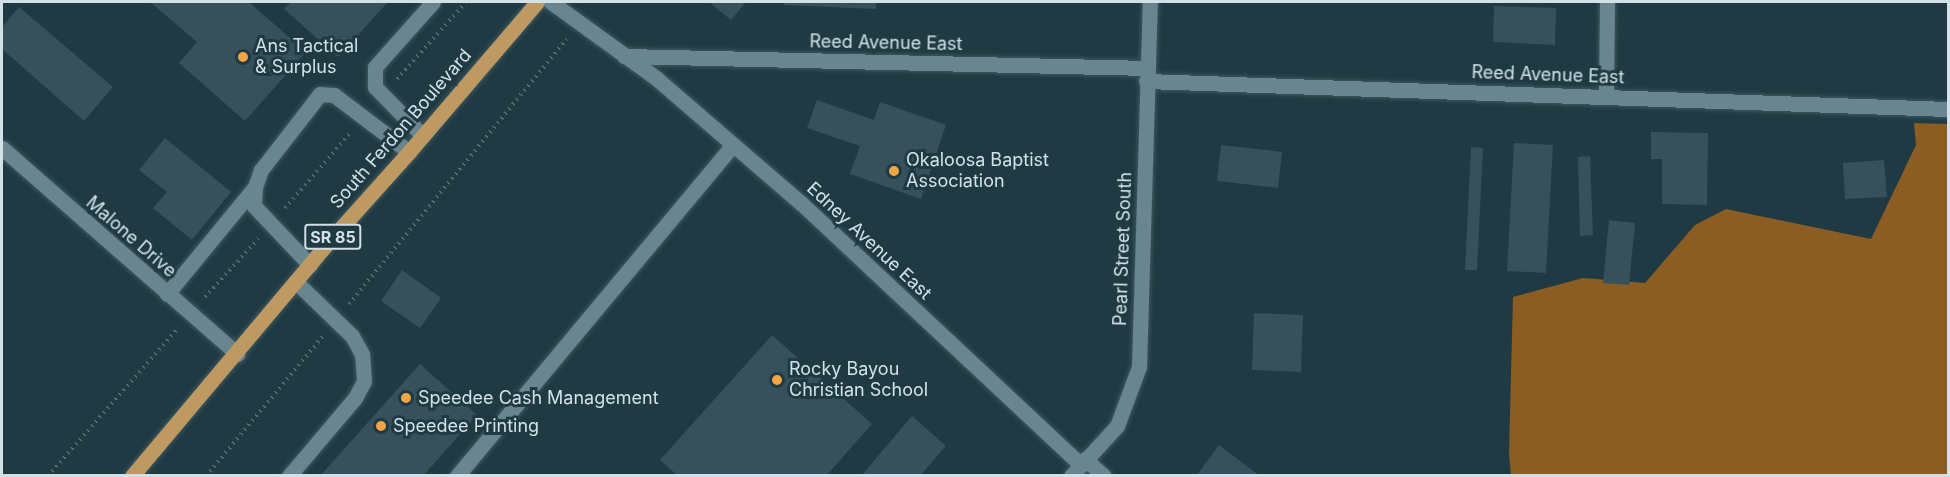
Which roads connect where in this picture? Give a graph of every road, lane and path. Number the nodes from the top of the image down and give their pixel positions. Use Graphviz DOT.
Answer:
graph roads {
  1 [pos="433,2"];
  2 [pos="537,2"];
  3 [pos="550,2"];
  4 [pos="1150,2"];
  5 [pos="1607,2"];
  6 [pos="580,23"];
  7 [pos="624,56"];
  8 [pos="1147,75"];
  9 [pos="1606,97"];
  10 [pos="1948,109"];
  11 [pos="423,136"];
  12 [pos="732,146"];
  13 [pos="2,148"];
  14 [pos="410,152"];
  15 [pos="255,187"];
  16 [pos="309,265"];
  17 [pos="296,282"];
  18 [pos="167,294"];
  19 [pos="336,321"];
  20 [pos="237,354"];
  21 [pos="1079,466"];
  22 [pos="132,476"];
  23 [pos="206,476"];
  24 [pos="289,476"];
  25 [pos="457,476"];
  26 [pos="1104,476"];
  1 -- 11 [label="street"];
  2 -- 11 [label="main road, South Ferdon Boulevard / SR 85"];
  3 -- 6 [label="street, Edney Avenue East"];
  4 -- 8 [label="street, Pearl Street South"];
  5 -- 9 [label="street"];
  6 -- 7 [label="street, Edney Avenue East"];
  6 -- 19 [label="path"];
  7 -- 8 [label="street, Reed Avenue East"];
  7 -- 12 [label="street, Edney Avenue East"];
  8 -- 9 [label="street, Reed Avenue East"];
  8 -- 21 [label="street, Pearl Street South"];
  9 -- 10 [label="street, Reed Avenue East"];
  11 -- 14 [label="main road, South Ferdon Boulevard / SR 85"];
  12 -- 21 [label="street, Edney Avenue East"];
  12 -- 25 [label="street"];
  13 -- 18 [label="street, Malone Drive"];
  14 -- 15 [label="street"];
  14 -- 16 [label="main road, South Ferdon Boulevard / SR 85"];
  15 -- 16 [label="street"];
  15 -- 18 [label="street"];
  16 -- 17 [label="main road, South Ferdon Boulevard / SR 85"];
  17 -- 19 [label="street"];
  17 -- 20 [label="main road, South Ferdon Boulevard / SR 85"];
  18 -- 20 [label="street, Malone Drive"];
  19 -- 23 [label="path"];
  19 -- 24 [label="street"];
  20 -- 22 [label="main road, South Ferdon Boulevard / SR 85"];
  21 -- 26 [label="street, Edney Avenue East"];
}
